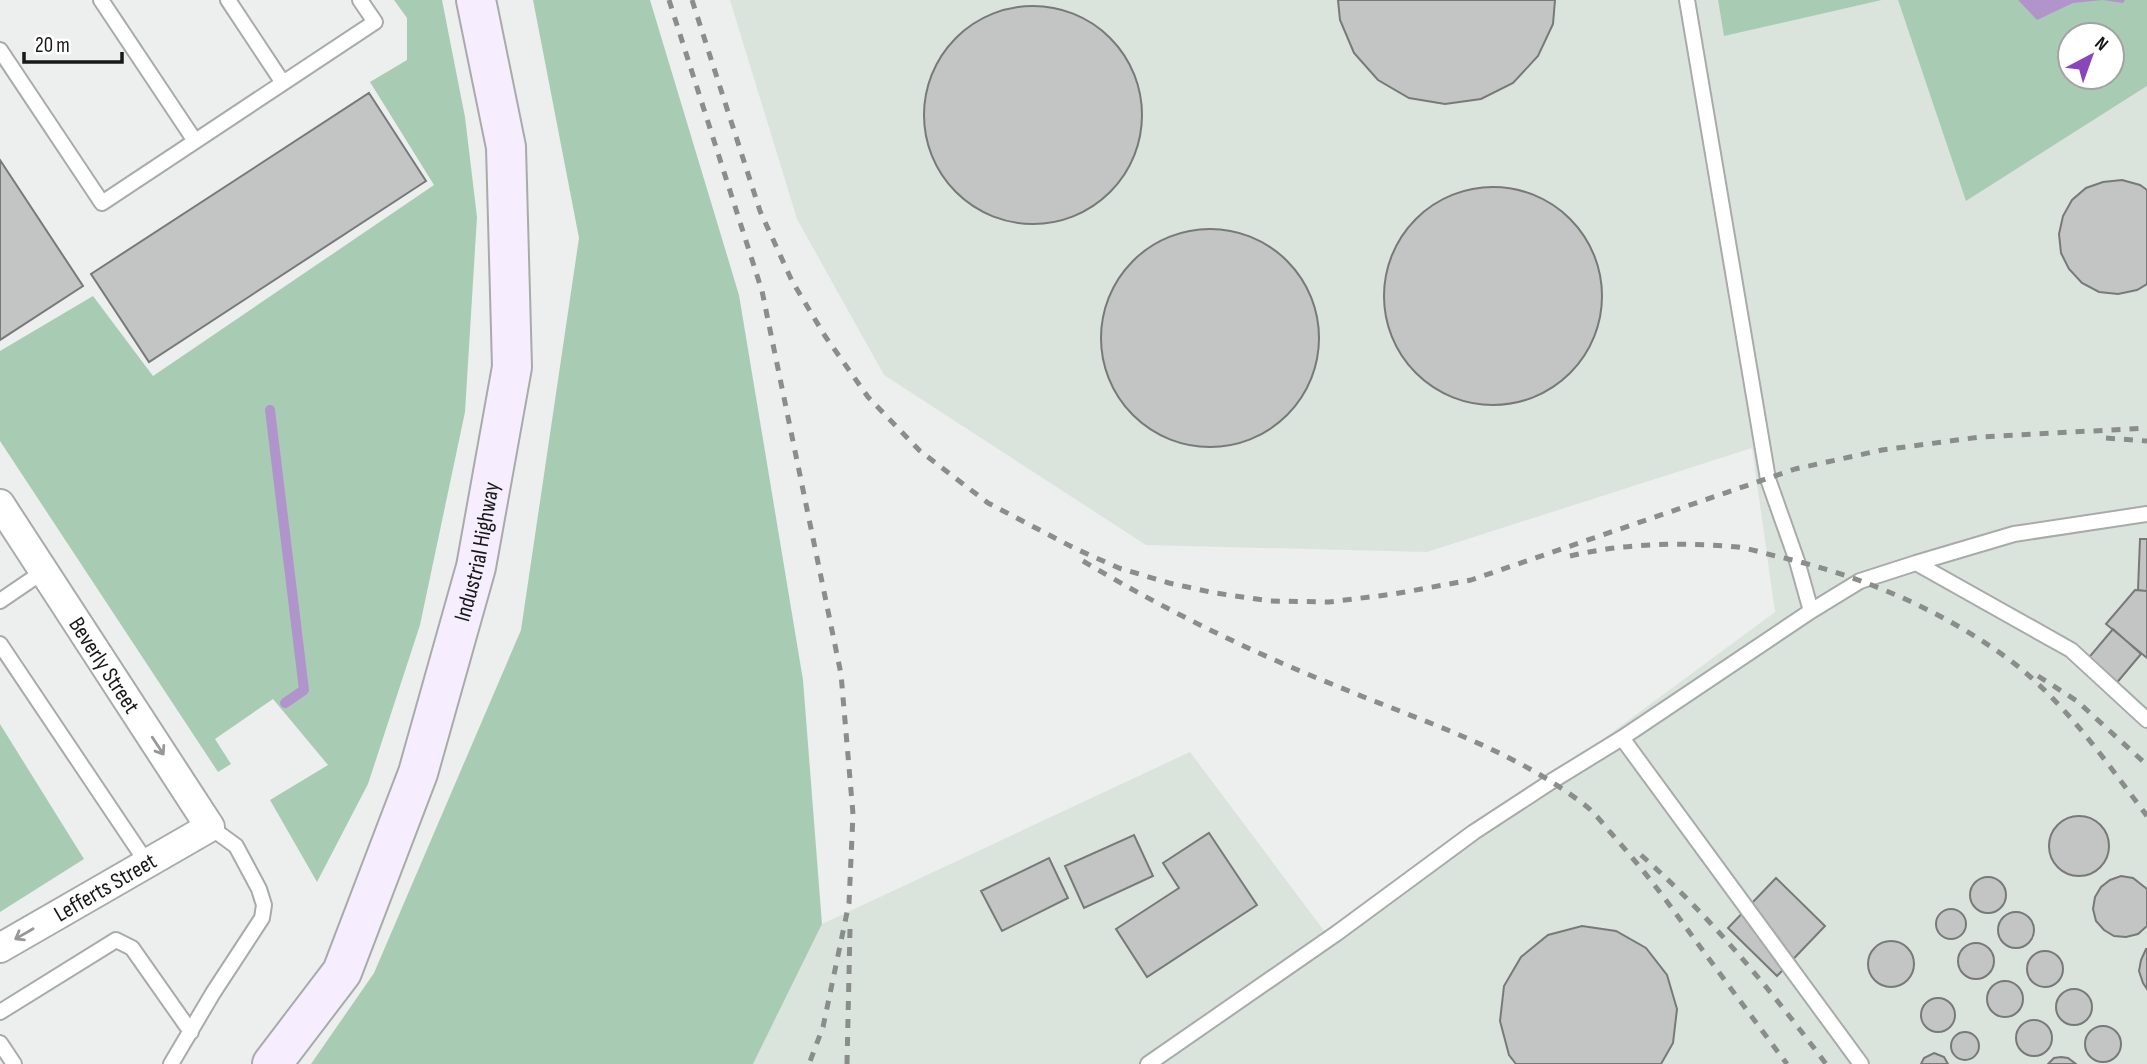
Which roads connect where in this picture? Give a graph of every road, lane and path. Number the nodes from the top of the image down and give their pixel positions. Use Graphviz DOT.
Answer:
graph roads {
  1 [pos="101,0"];
  2 [pos="228,0"];
  3 [pos="360,0"];
  4 [pos="476,0"];
  5 [pos="1687,0"];
  6 [pos="0,50"];
  7 [pos="283,83"];
  8 [pos="195,141"];
  9 [pos="0,504"];
  10 [pos="2147,514"];
  11 [pos="1916,563"];
  12 [pos="44,571"];
  13 [pos="0,601"];
  14 [pos="1811,611"];
  15 [pos="0,643"];
  16 [pos="2147,720"];
  17 [pos="1622,738"];
  18 [pos="210,827"];
  19 [pos="147,863"];
  20 [pos="0,948"];
  21 [pos="0,1012"];
  22 [pos="191,1032"];
  23 [pos="0,1043"];
  24 [pos="14,1064"];
  25 [pos="171,1064"];
  26 [pos="272,1064"];
  27 [pos="1147,1064"];
  28 [pos="1861,1064"];
  1 -- 8 [label="lane"];
  2 -- 7 [label="lane"];
  3 -- 7 [label="lane"];
  4 -- 26 [label="main road, Industrial Highway"];
  5 -- 14 [label="lane"];
  6 -- 8 [label="lane"];
  7 -- 8 [label="lane"];
  9 -- 12 [label="street, Beverly Street"];
  10 -- 11 [label="lane"];
  11 -- 14 [label="lane"];
  11 -- 16 [label="lane"];
  12 -- 13 [label="lane"];
  12 -- 18 [label="street, Beverly Street, one-way"];
  14 -- 17 [label="lane"];
  15 -- 19 [label="lane"];
  17 -- 27 [label="lane"];
  17 -- 28 [label="lane"];
  18 -- 19 [label="street, Lefferts Street"];
  18 -- 22 [label="lane"];
  19 -- 20 [label="street, Lefferts Street, one-way"];
  21 -- 22 [label="lane"];
  22 -- 25 [label="lane"];
  23 -- 24 [label="lane"];
}
